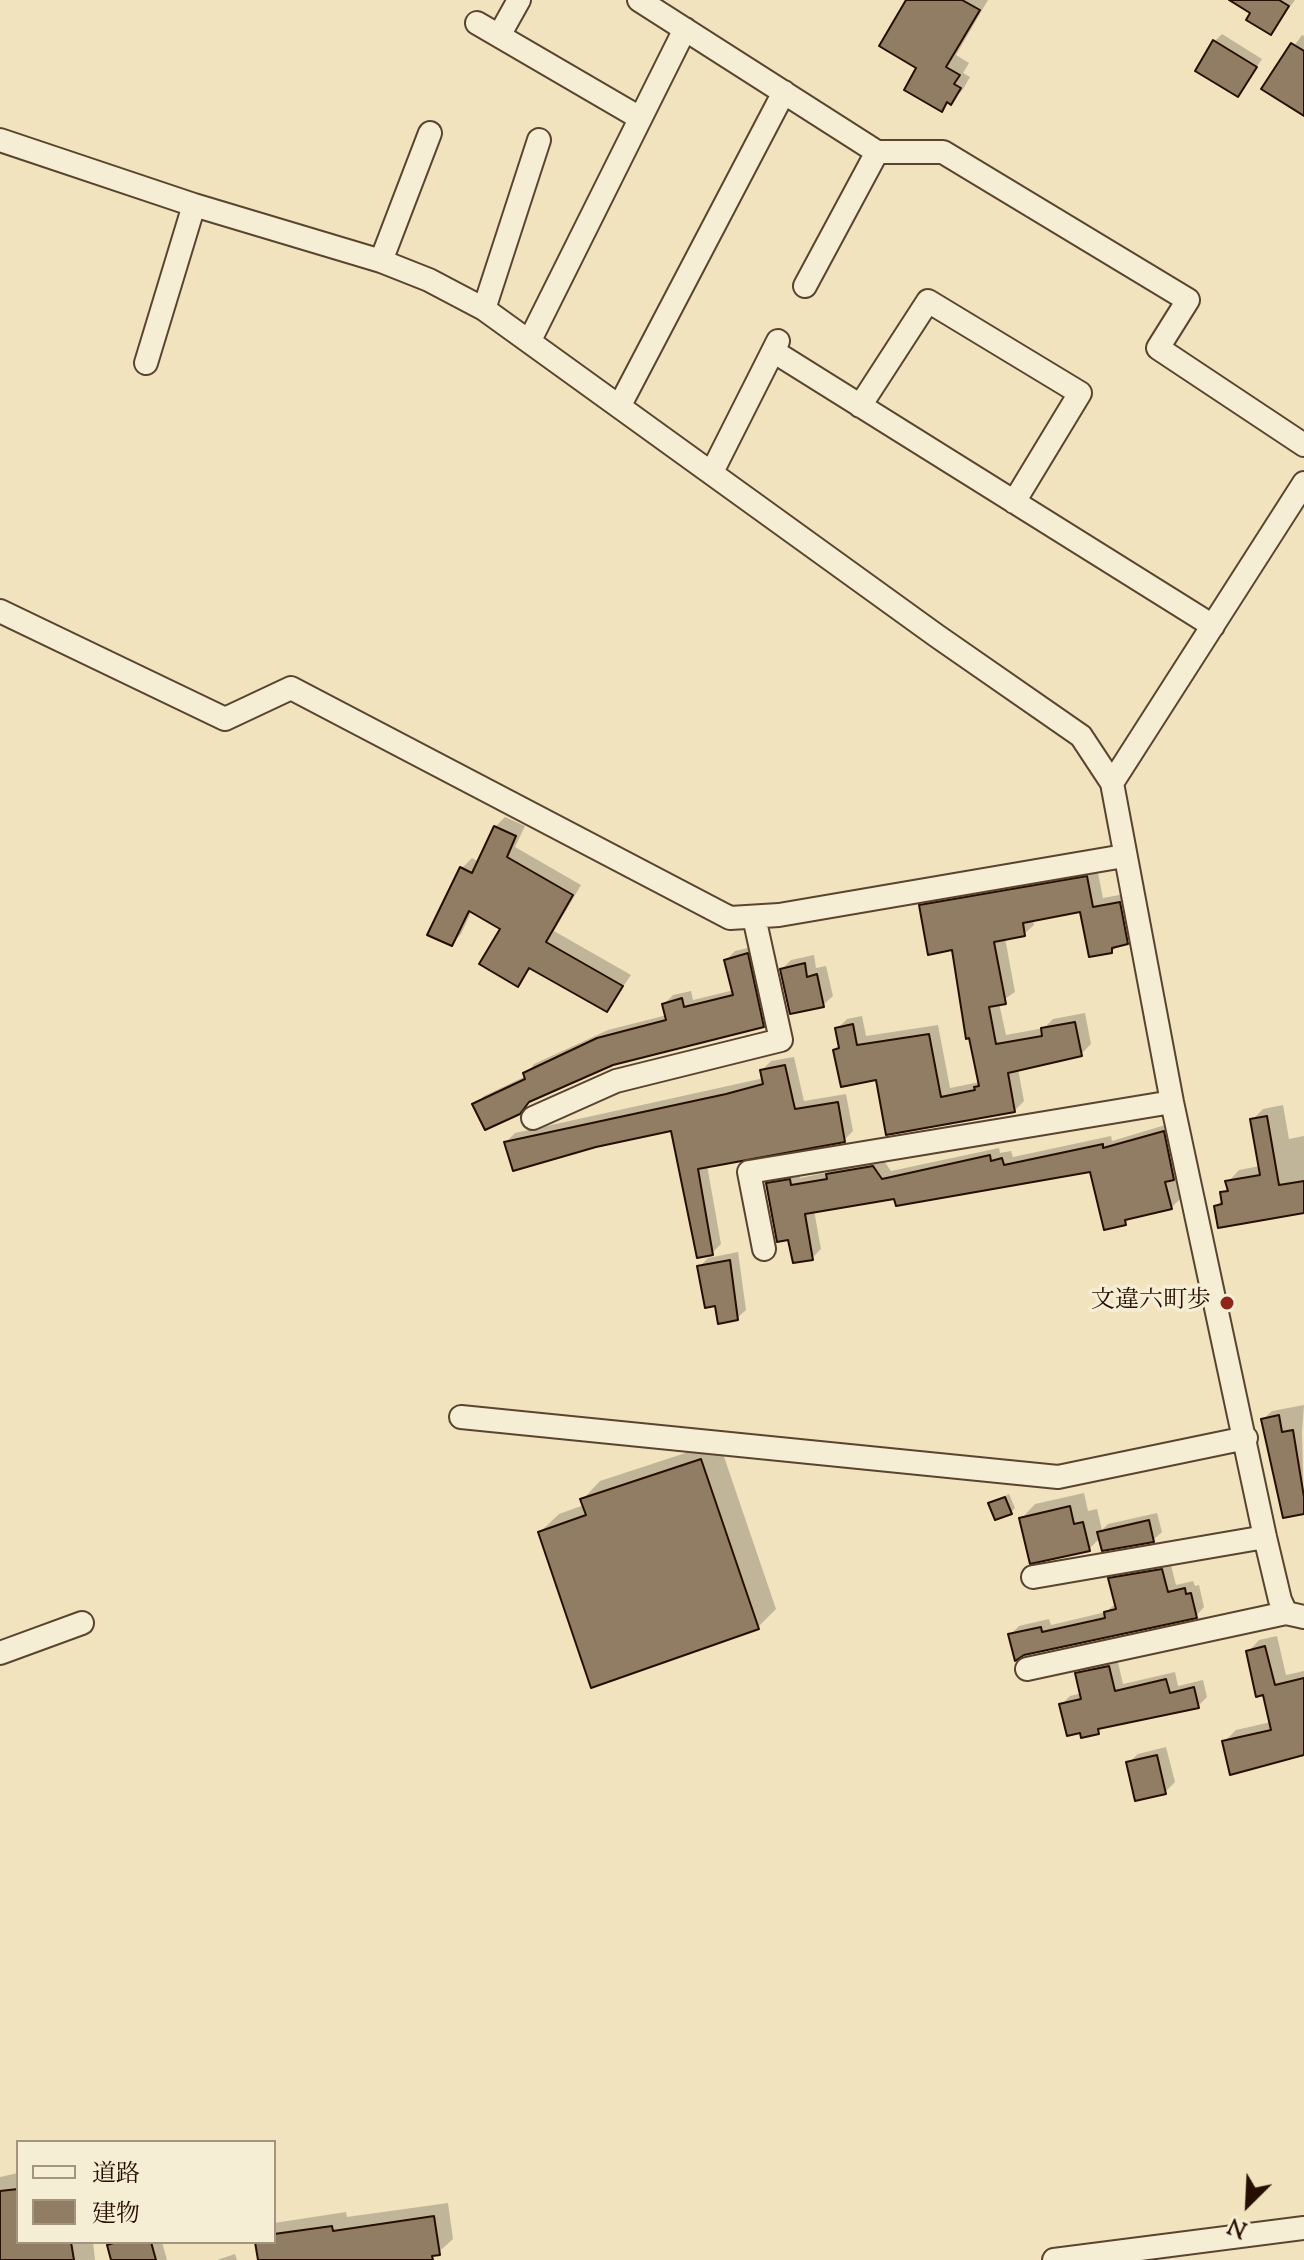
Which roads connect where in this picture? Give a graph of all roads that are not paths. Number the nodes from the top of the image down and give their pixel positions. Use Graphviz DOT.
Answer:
graph roads {
  1 [pos="519,0"];
  2 [pos="639,0"];
  3 [pos="477,23"];
  4 [pos="685,29"];
  5 [pos="500,34"];
  6 [pos="784,92"];
  7 [pos="640,118"];
  8 [pos="430,133"];
  9 [pos="0,140"];
  10 [pos="539,140"];
  11 [pos="877,152"];
  12 [pos="194,205"];
  13 [pos="381,261"];
  14 [pos="805,286"];
  15 [pos="484,309"];
  16 [pos="530,340"];
  17 [pos="146,363"];
  18 [pos="620,405"];
  19 [pos="860,406"];
  20 [pos="1304,445"];
  21 [pos="712,472"];
  22 [pos="1304,483"];
  23 [pos="1014,502"];
  24 [pos="0,611"];
  25 [pos="1213,626"];
  26 [pos="1112,783"];
  27 [pos="1124,856"];
  28 [pos="754,917"];
  29 [pos="1172,1102"];
  30 [pos="533,1118"];
  31 [pos="764,1249"];
  32 [pos="461,1417"];
  33 [pos="1246,1438"];
  34 [pos="1265,1537"];
  35 [pos="1033,1577"];
  36 [pos="1295,1615"];
  37 [pos="82,1623"];
  38 [pos="0,1653"];
  39 [pos="1027,1669"];
  40 [pos="1304,2228"];
  41 [pos="1054,2260"];
  1 -- 5 [label="street"];
  2 -- 4 [label="street"];
  3 -- 5 [label="street"];
  4 -- 6 [label="street"];
  4 -- 7 [label="street"];
  5 -- 7 [label="street"];
  6 -- 11 [label="street"];
  6 -- 18 [label="street"];
  7 -- 16 [label="street"];
  8 -- 13 [label="street"];
  9 -- 12 [label="street"];
  10 -- 15 [label="street"];
  11 -- 14 [label="street"];
  11 -- 20 [label="street"];
  12 -- 13 [label="street"];
  12 -- 17 [label="street"];
  13 -- 15 [label="street"];
  15 -- 16 [label="street"];
  16 -- 18 [label="street"];
  18 -- 21 [label="street"];
  19 -- 21 [label="street"];
  19 -- 23 [label="street"];
  19 -- 23 [label="street"];
  21 -- 26 [label="street"];
  22 -- 25 [label="street"];
  23 -- 25 [label="street"];
  24 -- 28 [label="street"];
  25 -- 26 [label="street"];
  26 -- 27 [label="street"];
  27 -- 28 [label="street"];
  27 -- 29 [label="street"];
  28 -- 30 [label="street"];
  29 -- 31 [label="street"];
  29 -- 33 [label="street"];
  32 -- 33 [label="street"];
  33 -- 34 [label="street"];
  34 -- 35 [label="street"];
  34 -- 36 [label="street"];
  36 -- 39 [label="street"];
  37 -- 38 [label="street"];
  40 -- 41 [label="street"];
}
